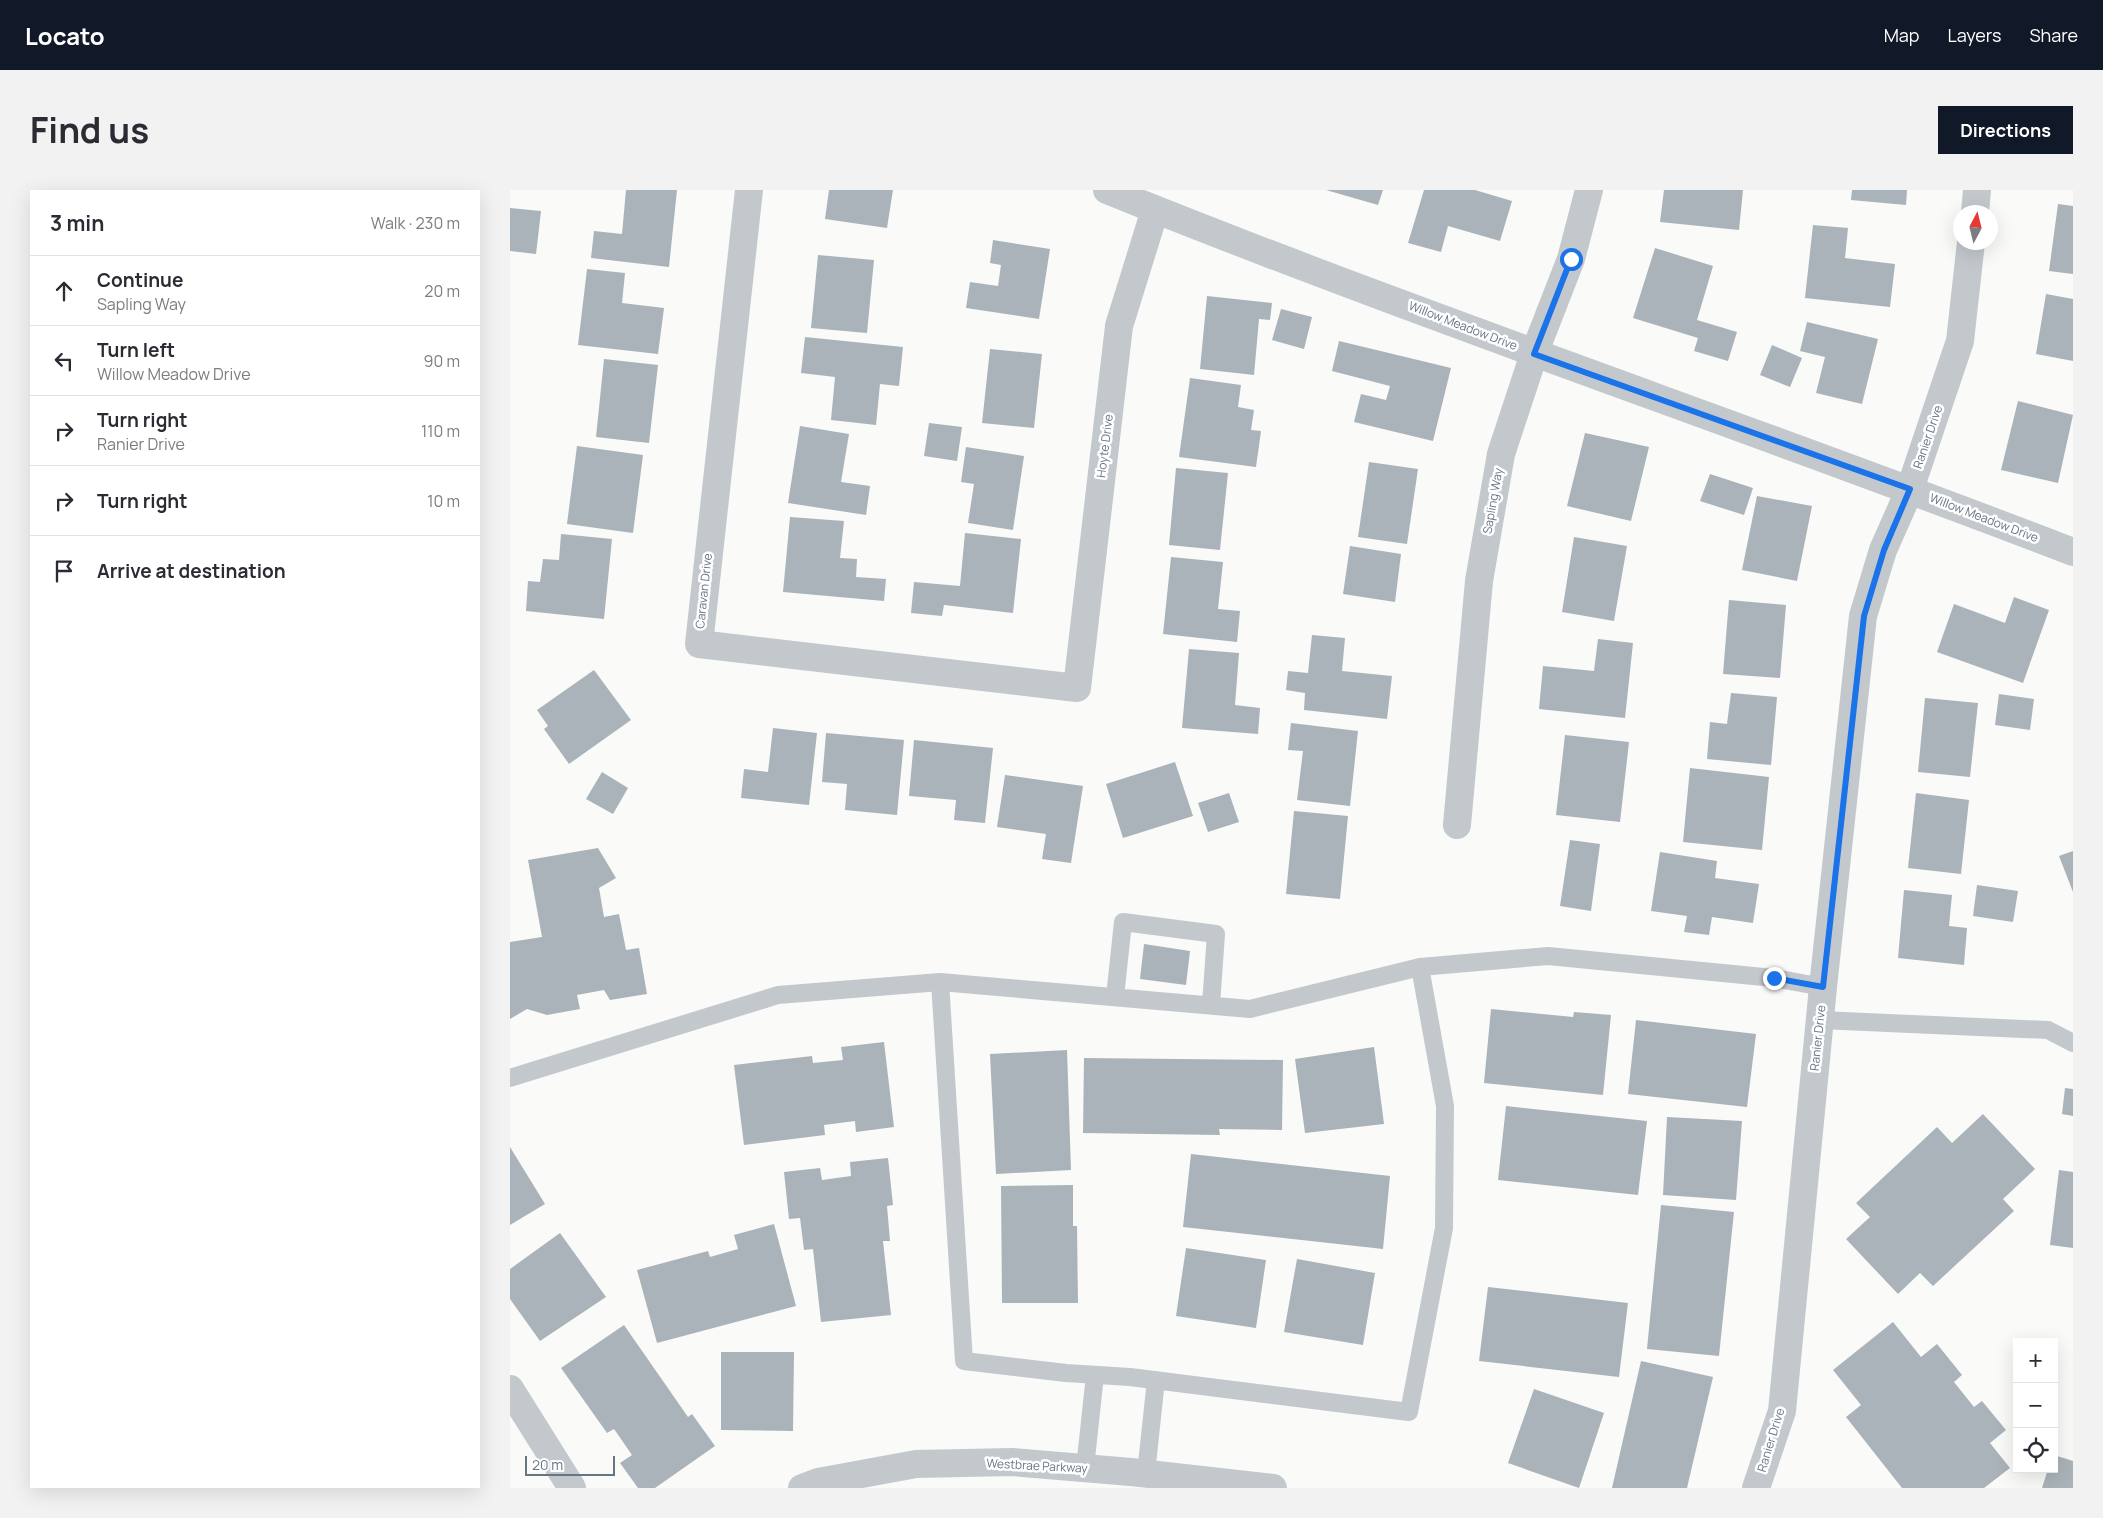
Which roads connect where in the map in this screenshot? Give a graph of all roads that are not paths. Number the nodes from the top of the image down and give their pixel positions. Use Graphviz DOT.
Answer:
graph roads {
  1 [pos="748,190"];
  2 [pos="1107,190"];
  3 [pos="1589,190"];
  4 [pos="1977,190"];
  5 [pos="1975,205"];
  6 [pos="1155,210"];
  7 [pos="1970,250"];
  8 [pos="1534,354"];
  9 [pos="1910,489"];
  10 [pos="2073,552"];
  11 [pos="1077,688"];
  12 [pos="1457,825"];
  13 [pos="1420,967"];
  14 [pos="940,982"];
  15 [pos="1823,987"];
  16 [pos="1114,997"];
  17 [pos="1211,1006"];
  18 [pos="1820,1020"];
  19 [pos="2073,1043"];
  20 [pos="510,1078"];
  21 [pos="1095,1375"];
  22 [pos="1156,1380"];
  23 [pos="510,1389"];
  24 [pos="1085,1468"];
  25 [pos="1146,1474"];
  26 [pos="572,1488"];
  27 [pos="802,1488"];
  28 [pos="1273,1488"];
  29 [pos="1756,1488"];
  1 -- 11 [label="street, Caravan Drive"];
  2 -- 6 [label="street, Willow Meadow Drive"];
  3 -- 8 [label="street, Sapling Way"];
  4 -- 5 [label="street"];
  6 -- 8 [label="street, Willow Meadow Drive"];
  6 -- 11 [label="street, Hoyte Drive"];
  7 -- 9 [label="street, Ranier Drive"];
  8 -- 9 [label="street, Willow Meadow Drive"];
  8 -- 12 [label="street, Sapling Way"];
  9 -- 10 [label="street, Willow Meadow Drive"];
  9 -- 15 [label="street, Ranier Drive"];
  13 -- 15 [label="lane"];
  13 -- 17 [label="lane"];
  13 -- 22 [label="lane"];
  14 -- 16 [label="lane"];
  14 -- 20 [label="lane"];
  14 -- 21 [label="lane"];
  15 -- 18 [label="street, Ranier Drive"];
  16 -- 17 [label="lane"];
  16 -- 17 [label="lane"];
  18 -- 19 [label="lane"];
  18 -- 29 [label="street, Ranier Drive"];
  21 -- 22 [label="lane"];
  21 -- 24 [label="lane"];
  22 -- 25 [label="lane"];
  23 -- 26 [label="street"];
  24 -- 25 [label="street, Westbrae Parkway"];
  24 -- 27 [label="street, Westbrae Parkway"];
  25 -- 28 [label="street, Westbrae Parkway"];
}
